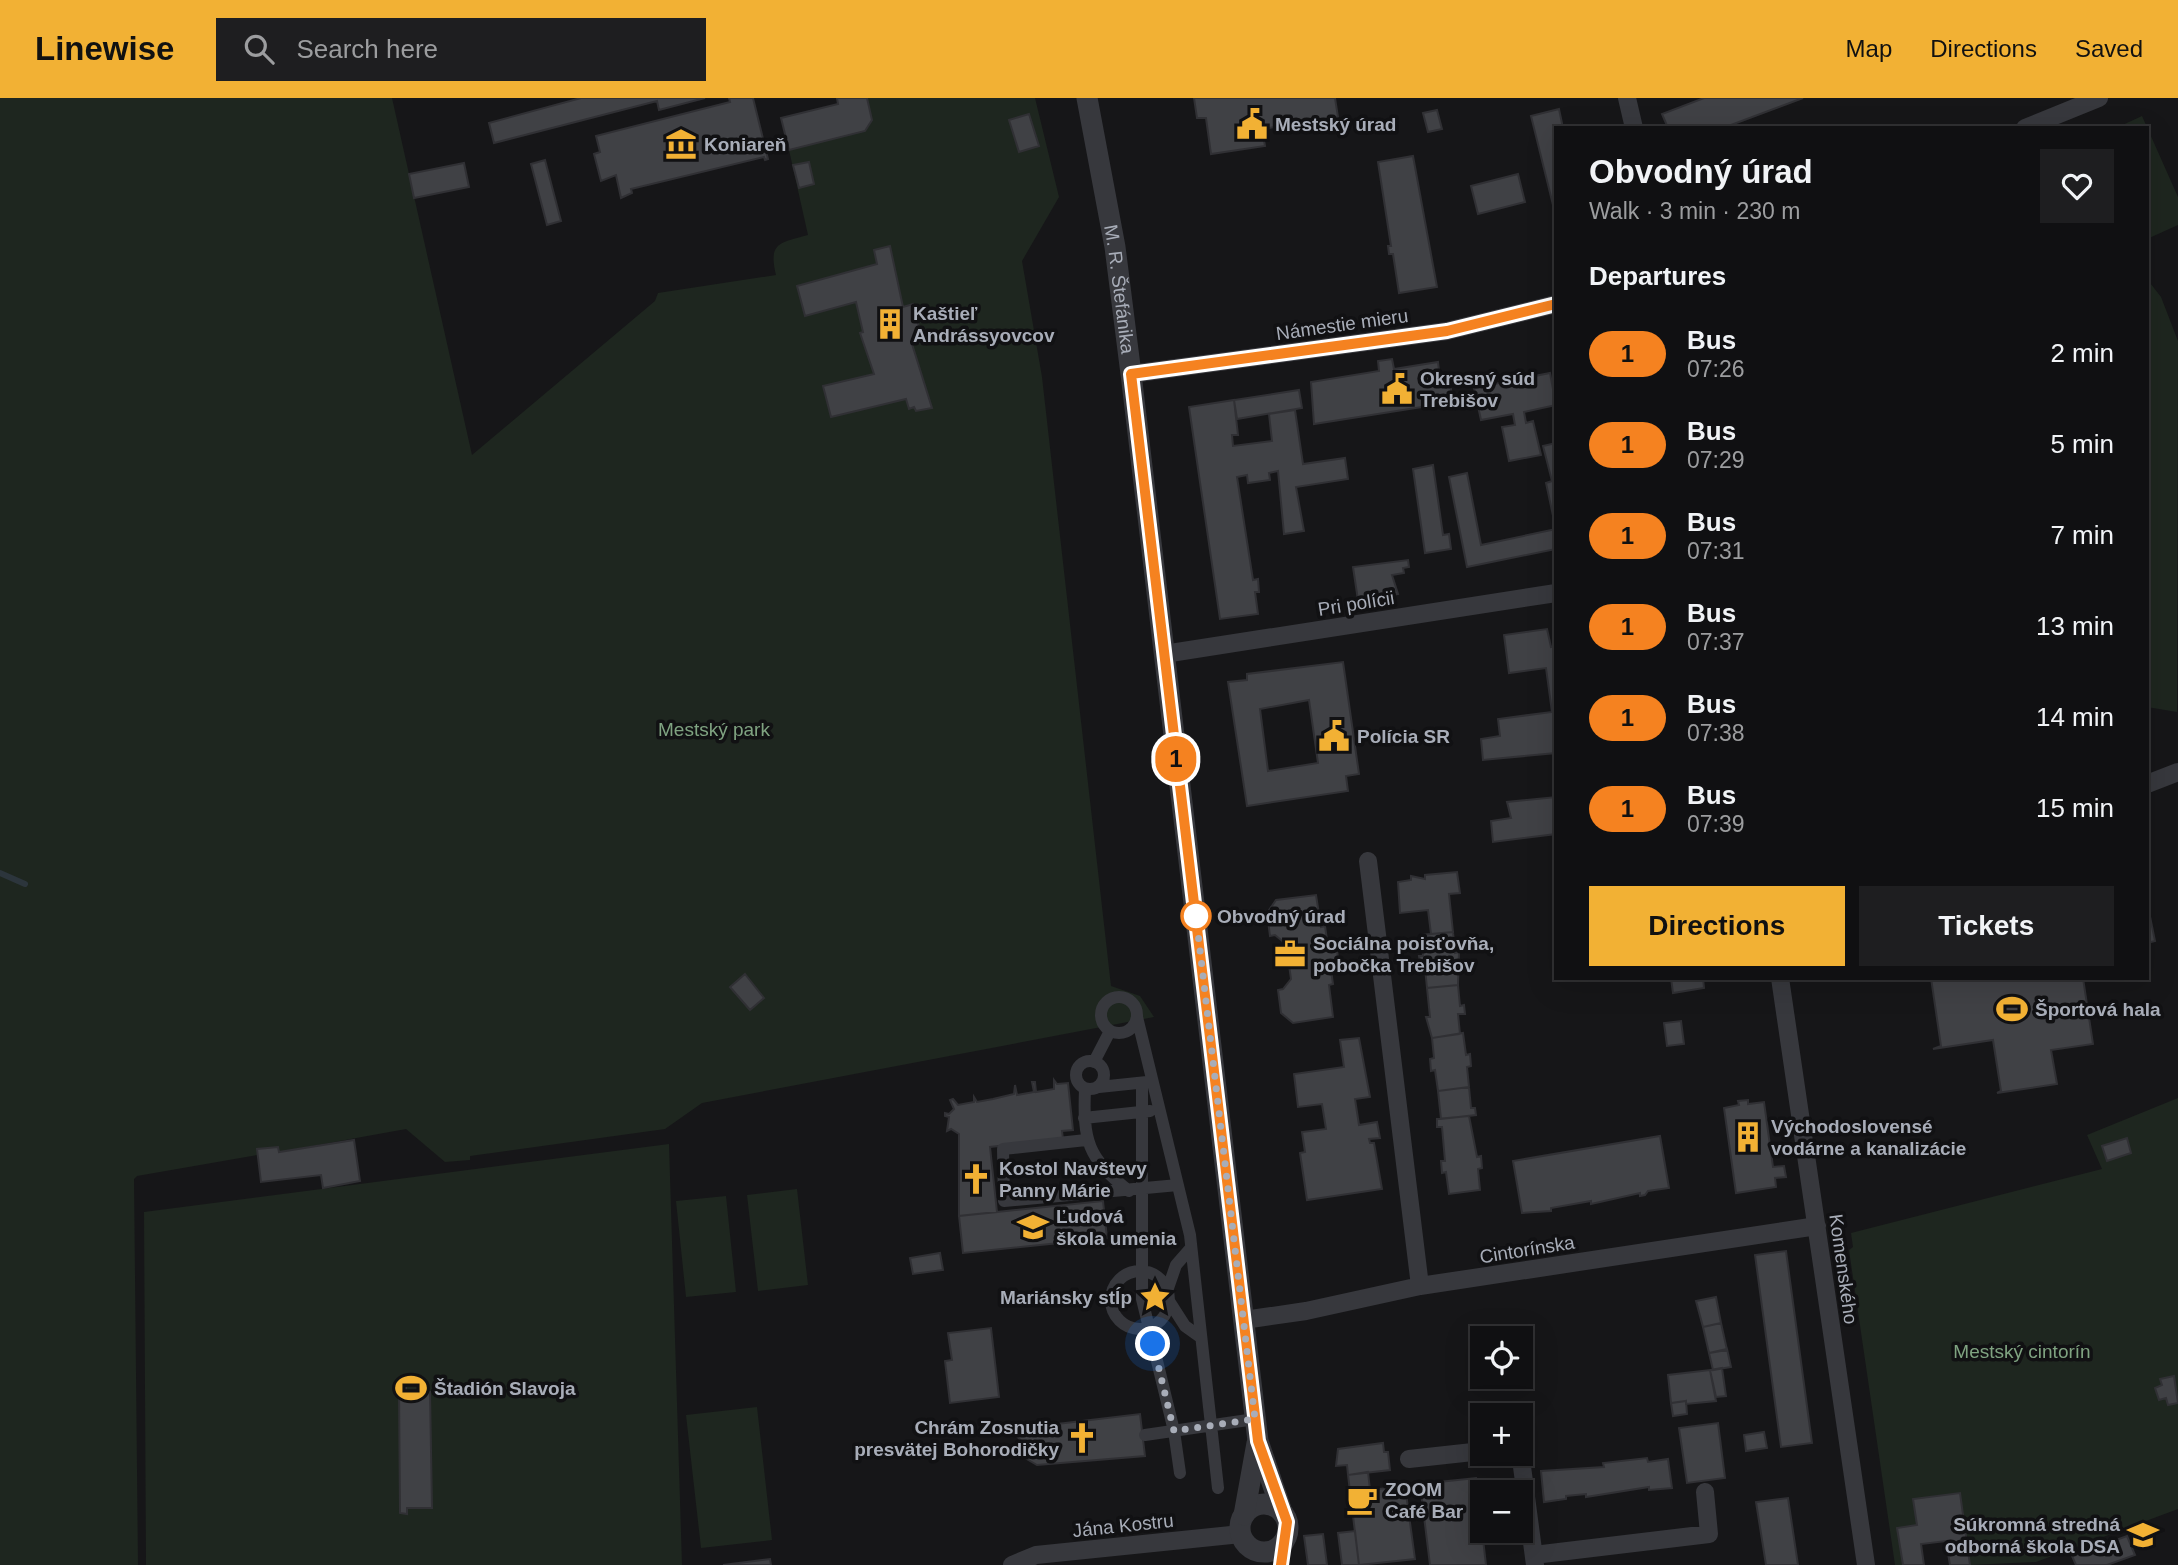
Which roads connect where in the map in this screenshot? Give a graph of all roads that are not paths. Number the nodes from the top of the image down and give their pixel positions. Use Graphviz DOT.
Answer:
graph roads {
  1 [pos="1087,98"];
  2 [pos="1627,98"];
  3 [pos="2099,98"];
  4 [pos="1633,126"];
  5 [pos="2030,126"];
  6 [pos="1554,304"];
  7 [pos="1131,374"];
  8 [pos="1554,593"];
  9 [pos="1164,654"];
  10 [pos="2178,772"];
  11 [pos="2149,783"];
  12 [pos="1368,861"];
  13 [pos="1780,980"];
  14 [pos="1137,1017"];
  15 [pos="1110,1031"];
  16 [pos="1094,1062"];
  17 [pos="1147,1082"];
  18 [pos="1098,1087"];
  19 [pos="1085,1089"];
  20 [pos="1080,1109"];
  21 [pos="1159,1110"];
  22 [pos="1142,1112"];
  23 [pos="1086,1140"];
  24 [pos="1178,1185"];
  25 [pos="1135,1190"];
  26 [pos="1817,1226"];
  27 [pos="1190,1249"];
  28 [pos="1141,1272"];
  29 [pos="1420,1286"];
  30 [pos="1168,1296"];
  31 [pos="1244,1320"];
  32 [pos="1149,1327"];
  33 [pos="1199,1336"];
  34 [pos="1255,1419"];
  35 [pos="1210,1426"];
  36 [pos="1174,1431"];
  37 [pos="1145,1434"];
  38 [pos="1258,1441"];
  39 [pos="1470,1452"];
  40 [pos="1409,1459"];
  41 [pos="1522,1466"];
  42 [pos="1180,1473"];
  43 [pos="1218,1488"];
  44 [pos="1705,1492"];
  45 [pos="1282,1512"];
  46 [pos="1247,1540"];
  47 [pos="1281,1555"];
  48 [pos="1535,1560"];
  49 [pos="1012,1565"];
  50 [pos="1866,1565"];
  1 -- 7 [label="street, M. R. Štefánika"];
  2 -- 4 [label="street"];
  3 -- 5 [label="street"];
  6 -- 7 [label="street, Námestie mieru"];
  7 -- 9 [label="street, M. R. Štefánika"];
  8 -- 9 [label="street, Pri polícii"];
  9 -- 31 [label="street, M. R. Štefánika"];
  10 -- 11 [label="street"];
  12 -- 29 [label="street"];
  13 -- 26 [label="street, Komenského"];
  14 -- 15 [label="street"];
  14 -- 15 [label="street"];
  14 -- 17 [label="street"];
  15 -- 16 [label="street"];
  16 -- 18 [label="street"];
  16 -- 19 [label="street"];
  17 -- 18 [label="street"];
  17 -- 21 [label="street"];
  17 -- 22 [label="street"];
  18 -- 19 [label="street"];
  19 -- 20 [label="street"];
  20 -- 22 [label="street"];
  20 -- 23 [label="street"];
  21 -- 22 [label="street"];
  21 -- 24 [label="street"];
  22 -- 25 [label="street"];
  23 -- 25 [label="street"];
  23 -- 25 [label="street"];
  24 -- 25 [label="street"];
  24 -- 27 [label="street"];
  25 -- 28 [label="street"];
  26 -- 29 [label="street, Cintorínska"];
  26 -- 50 [label="street, Komenského"];
  27 -- 30 [label="street"];
  27 -- 33 [label="street"];
  28 -- 30 [label="street"];
  28 -- 32 [label="street"];
  28 -- 32 [label="street"];
  29 -- 31 [label="street, Cintorínska"];
  30 -- 32 [label="street"];
  30 -- 33 [label="street"];
  31 -- 34 [label="street, M. R. Štefánika"];
  32 -- 36 [label="street"];
  33 -- 35 [label="street"];
  34 -- 35 [label="street"];
  34 -- 38 [label="street, M. R. Štefánika"];
  35 -- 36 [label="street"];
  35 -- 43 [label="street"];
  36 -- 37 [label="street"];
  36 -- 42 [label="street"];
  38 -- 45 [label="street, M. R. Štefánika"];
  38 -- 46 [label="street, M. R. Štefánika"];
  39 -- 40 [label="street"];
  41 -- 48 [label="street"];
  44 -- 48 [label="street"];
  45 -- 46 [label="street"];
  45 -- 47 [label="street"];
  46 -- 47 [label="street"];
  46 -- 49 [label="street, Jána Kostru"];
}
